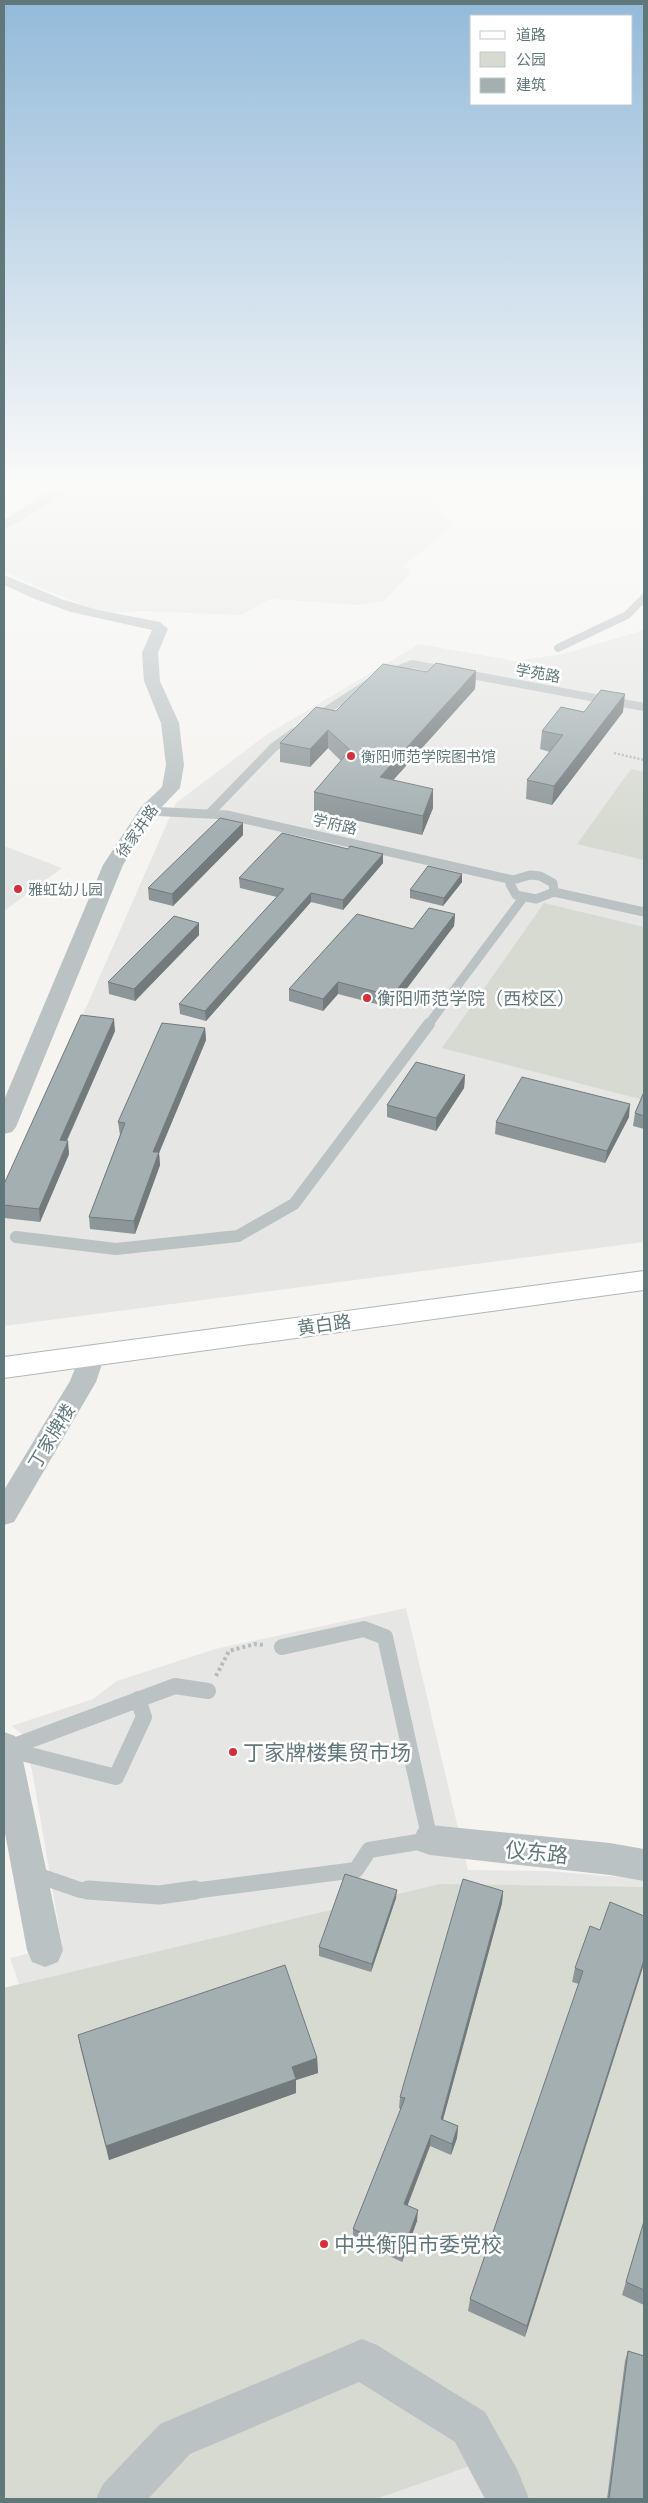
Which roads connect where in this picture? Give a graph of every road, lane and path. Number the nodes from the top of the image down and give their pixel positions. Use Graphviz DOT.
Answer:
graph roads {
  1 [pos="50,600"];
  2 [pos="642,600"];
  3 [pos="558,648"];
  4 [pos="644,707"];
  5 [pos="614,753"];
  6 [pos="644,760"];
  7 [pos="148,811"];
  8 [pos="209,814"];
  9 [pos="513,880"];
  10 [pos="554,892"];
  11 [pos="523,898"];
  12 [pos="644,912"];
  13 [pos="4,1127"];
  14 [pos="16,1237"];
  15 [pos="644,1280"];
  16 [pos="92,1356"];
  17 [pos="4,1368"];
  18 [pos="4,1514"];
  19 [pos="282,1647"];
  20 [pos="208,1691"];
  21 [pos="138,1699"];
  22 [pos="5,1748"];
  23 [pos="430,1840"];
  24 [pos="644,1866"];
  25 [pos="30,1873"];
  26 [pos="45,1950"];
  27 [pos="118,2499"];
  28 [pos="507,2499"];
  1 -- 7 [label="street, 徐家井路"];
  2 -- 3 [label="lane"];
  4 -- 8 [label="lane, 学苑路"];
  5 -- 6 [label="path"];
  7 -- 8 [label="lane, 学府路"];
  7 -- 13 [label="street, 徐家井路"];
  8 -- 9 [label="lane, 学府路"];
  9 -- 10 [label="lane"];
  9 -- 11 [label="lane"];
  10 -- 11 [label="lane"];
  10 -- 12 [label="lane"];
  11 -- 14 [label="lane"];
  15 -- 16 [label="main road, 黄白路"];
  16 -- 17 [label="main road, 黄白路"];
  16 -- 18 [label="street, 丁家牌楼"];
  19 -- 20 [label="path"];
  19 -- 23 [label="lane"];
  20 -- 21 [label="lane"];
  21 -- 22 [label="lane"];
  21 -- 22 [label="lane"];
  22 -- 25 [label="street"];
  23 -- 24 [label="street, 仪东路"];
  23 -- 25 [label="lane"];
  25 -- 26 [label="street"];
  27 -- 28 [label="street"];
}
